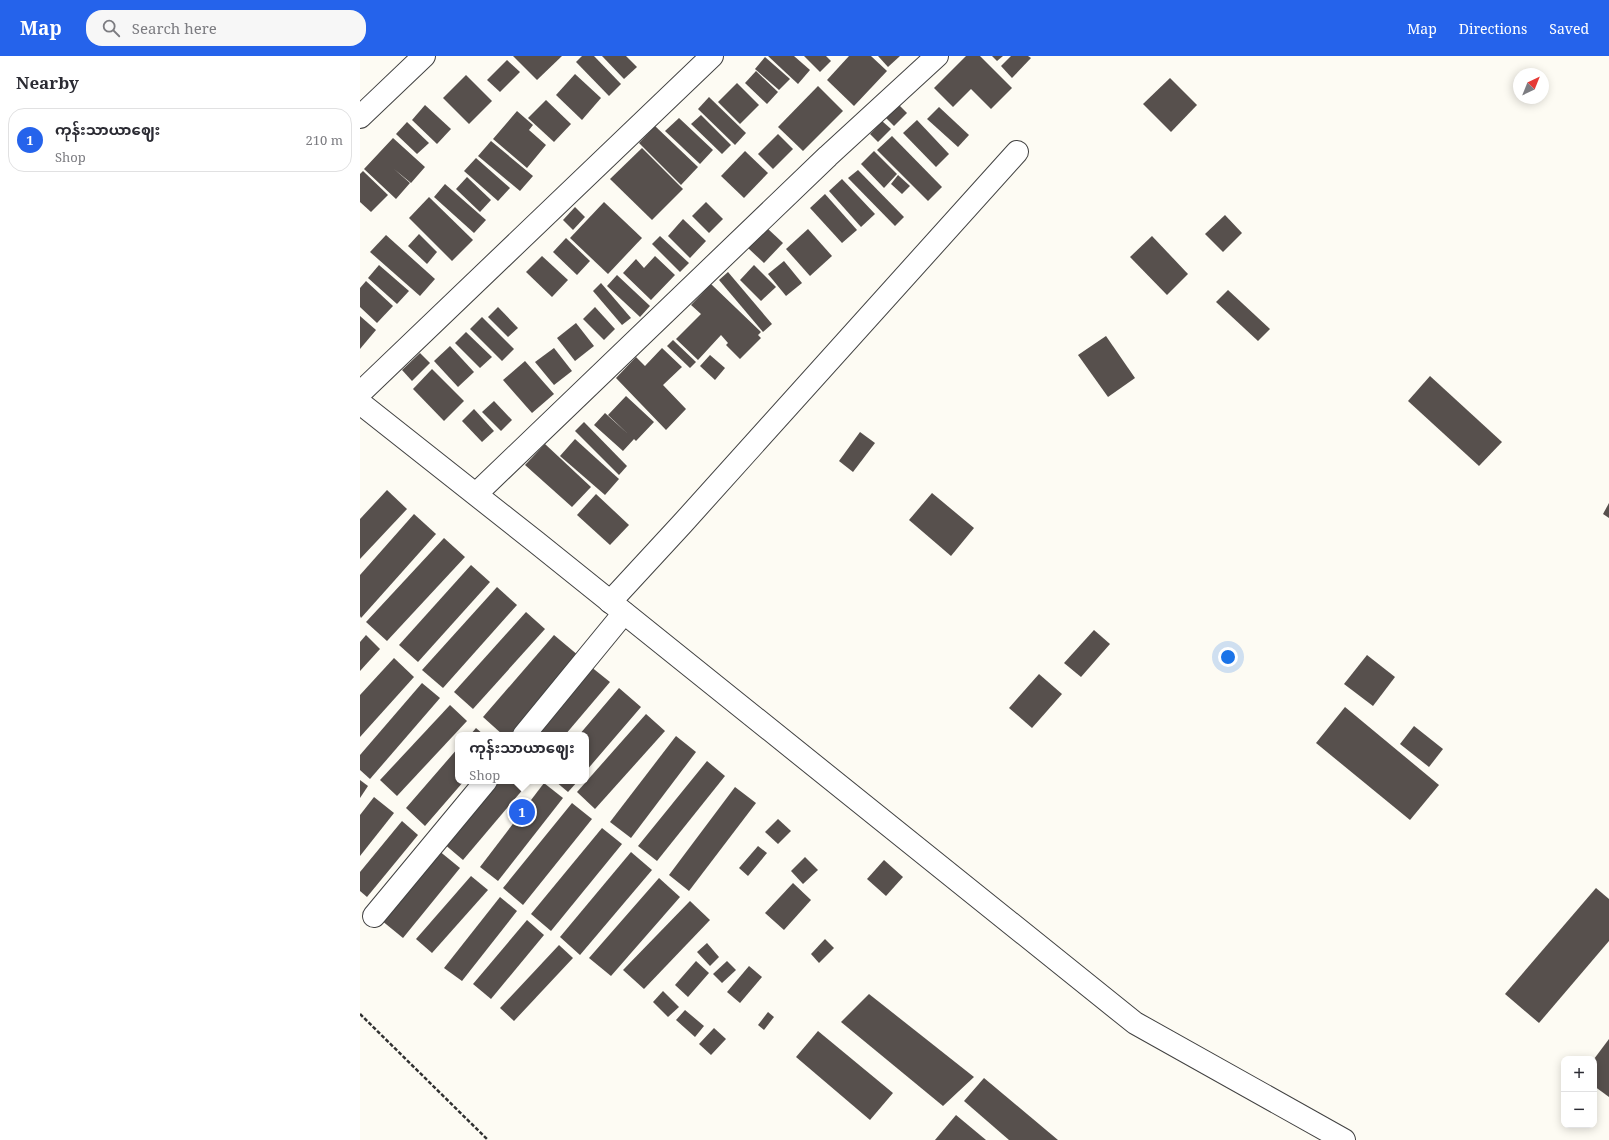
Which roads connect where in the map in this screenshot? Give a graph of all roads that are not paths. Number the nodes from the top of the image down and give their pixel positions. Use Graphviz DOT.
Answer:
graph roads {
  1 [pos="424,56"];
  2 [pos="712,56"];
  3 [pos="937,56"];
  4 [pos="360,116"];
  5 [pos="1018,152"];
  6 [pos="360,393"];
  7 [pos="360,403"];
  8 [pos="476,494"];
  9 [pos="617,607"];
  10 [pos="526,732"];
  11 [pos="484,784"];
  12 [pos="374,916"];
  13 [pos="1344,1140"];
  1 -- 4 [label="street"];
  2 -- 6 [label="street"];
  3 -- 8 [label="street"];
  5 -- 9 [label="street"];
  7 -- 8 [label="street"];
  8 -- 9 [label="street"];
  9 -- 10 [label="street"];
  9 -- 13 [label="street"];
  11 -- 12 [label="street"];
}
